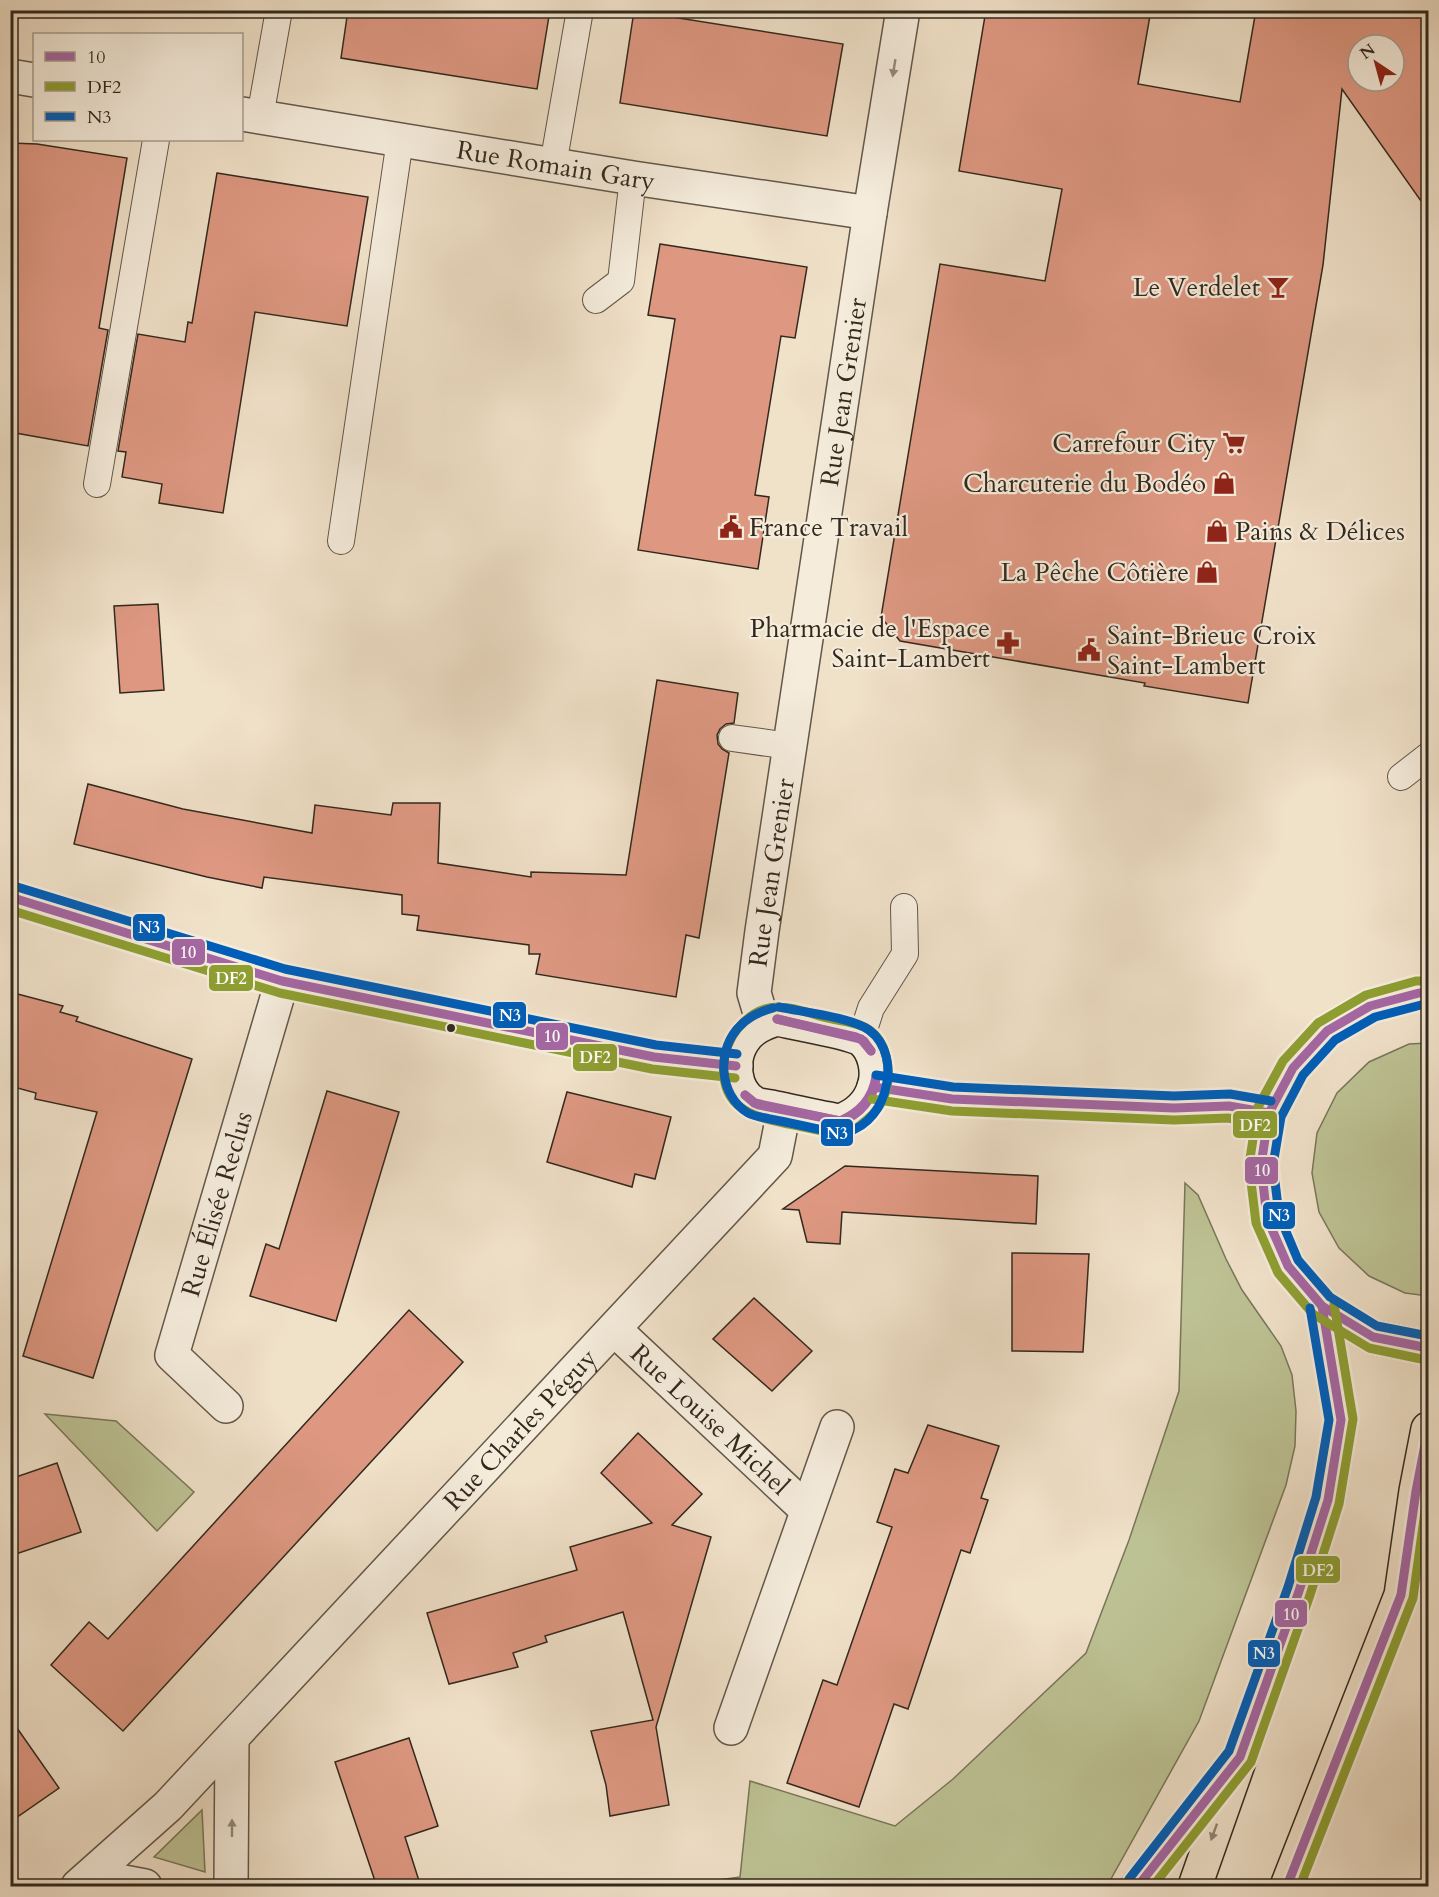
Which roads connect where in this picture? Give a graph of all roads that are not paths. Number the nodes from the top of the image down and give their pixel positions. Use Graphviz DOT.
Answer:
graph roads {
  1 [pos="279,10"];
  2 [pos="580,10"];
  3 [pos="903,10"];
  4 [pos="10,76"];
  5 [pos="33,80"];
  6 [pos="251,115"];
  7 [pos="400,140"];
  8 [pos="156,141"];
  9 [pos="553,165"];
  10 [pos="633,178"];
  11 [pos="870,213"];
  12 [pos="596,300"];
  13 [pos="97,484"];
  14 [pos="341,541"];
  15 [pos="732,738"];
  16 [pos="789,747"];
  17 [pos="1428,756"];
  18 [pos="1401,777"];
  19 [pos="10,897"];
  20 [pos="904,907"];
  21 [pos="282,981"];
  22 [pos="1425,991"];
  23 [pos="764,1023"];
  24 [pos="861,1039"];
  25 [pos="736,1066"];
  26 [pos="874,1087"];
  27 [pos="784,1110"];
  28 [pos="1269,1113"];
  29 [pos="1322,1305"];
  30 [pos="614,1329"];
  31 [pos="1428,1348"];
  32 [pos="226,1406"];
  33 [pos="837,1427"];
  34 [pos="1428,1429"];
  35 [pos="807,1510"];
  36 [pos="731,1728"];
  37 [pos="232,1738"];
  38 [pos="1240,1757"];
  39 [pos="85,1881"];
  40 [pos="145,1887"];
  41 [pos="231,1887"];
  42 [pos="1138,1887"];
  43 [pos="1195,1887"];
  44 [pos="1287,1887"];
  1 -- 6 [label="lane"];
  2 -- 9 [label="lane"];
  3 -- 11 [label="street, Rue Jean Grenier, one-way"];
  4 -- 5 [label="street"];
  6 -- 7 [label="street, Rue Romain Gary"];
  7 -- 9 [label="street, Rue Romain Gary"];
  7 -- 14 [label="lane"];
  8 -- 13 [label="lane"];
  9 -- 10 [label="street, Rue Romain Gary"];
  10 -- 11 [label="street, Rue Romain Gary"];
  10 -- 12 [label="lane"];
  11 -- 16 [label="street, Rue Jean Grenier"];
  15 -- 16 [label="lane"];
  16 -- 23 [label="street, Rue Jean Grenier"];
  17 -- 18 [label="lane"];
  19 -- 21 [label="street"];
  20 -- 24 [label="lane"];
  21 -- 25 [label="street"];
  21 -- 32 [label="street, Rue Élisée Reclus"];
  22 -- 28 [label="main road"];
  23 -- 24 [label="street"];
  23 -- 25 [label="street"];
  24 -- 26 [label="street"];
  25 -- 27 [label="street"];
  26 -- 27 [label="street"];
  26 -- 28 [label="street"];
  27 -- 30 [label="street, Rue Charles Péguy"];
  28 -- 29 [label="main road"];
  29 -- 31 [label="main road"];
  29 -- 38 [label="main road"];
  30 -- 35 [label="street, Rue Louise Michel"];
  30 -- 37 [label="street, Rue Charles Péguy"];
  33 -- 35 [label="street, Rue Louise Michel"];
  34 -- 44 [label="main road"];
  35 -- 36 [label="street, Rue Louise Michel"];
  37 -- 39 [label="street, Rue Charles Péguy"];
  41 -- 37 [label="street, one-way"];
  38 -- 42 [label="main road"];
  38 -- 43 [label="main road, one-way"];
  39 -- 40 [label="street, Rue Charles Péguy"];
}
